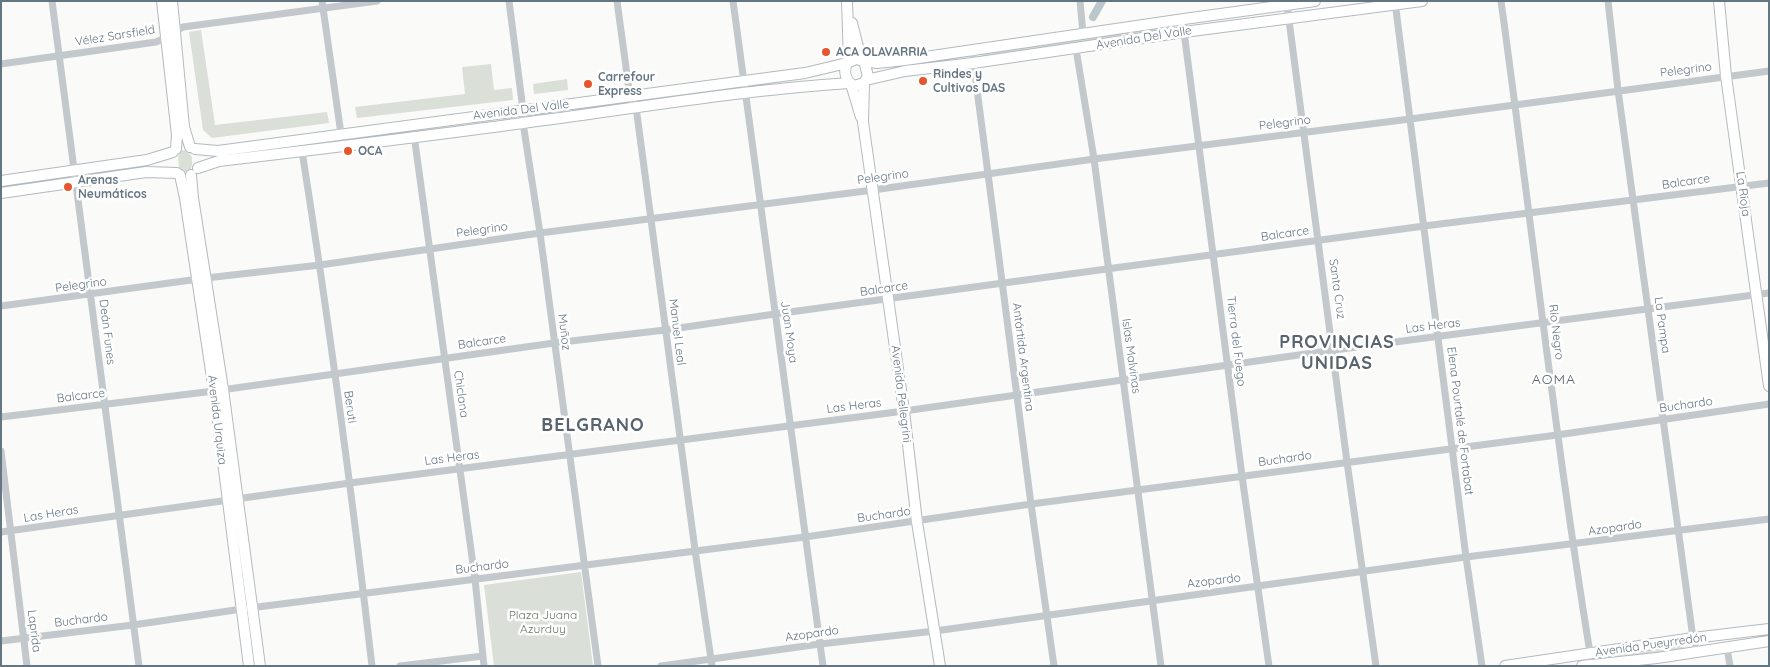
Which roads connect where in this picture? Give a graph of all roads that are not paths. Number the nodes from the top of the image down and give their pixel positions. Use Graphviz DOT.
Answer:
graph roads {
  1 [pos="52,1"];
  2 [pos="162,1"];
  3 [pos="172,1"];
  4 [pos="378,1"];
  5 [pos="509,1"];
  6 [pos="617,1"];
  7 [pos="733,1"];
  8 [pos="848,1"];
  9 [pos="1080,1"];
  10 [pos="1315,1"];
  11 [pos="1422,1"];
  12 [pos="1501,1"];
  13 [pos="1608,1"];
  14 [pos="1719,1"];
  15 [pos="1395,3"];
  16 [pos="322,5"];
  17 [pos="1287,5"];
  18 [pos="849,13"];
  19 [pos="1289,18"];
  20 [pos="1184,19"];
  21 [pos="175,31"];
  22 [pos="1184,32"];
  23 [pos="1083,33"];
  24 [pos="166,38"];
  25 [pos="1076,49"];
  26 [pos="972,51"];
  27 [pos="59,56"];
  28 [pos="863,60"];
  29 [pos="848,62"];
  30 [pos="973,63"];
  31 [pos="1,64"];
  32 [pos="1769,71"];
  33 [pos="1726,76"];
  34 [pos="743,80"];
  35 [pos="865,81"];
  36 [pos="850,83"];
  37 [pos="1618,90"];
  38 [pos="745,93"];
  39 [pos="630,96"];
  40 [pos="1515,105"];
  41 [pos="636,107"];
  42 [pos="523,110"];
  43 [pos="1410,119"];
  44 [pos="863,122"];
  45 [pos="523,123"];
  46 [pos="411,125"];
  47 [pos="1304,132"];
  48 [pos="340,134"];
  49 [pos="414,137"];
  50 [pos="1199,146"];
  51 [pos="192,148"];
  52 [pos="175,151"];
  53 [pos="302,151"];
  54 [pos="1094,159"];
  55 [pos="74,171"];
  56 [pos="195,171"];
  57 [pos="178,174"];
  58 [pos="988,174"];
  59 [pos="1,181"];
  60 [pos="75,182"];
  61 [pos="1769,182"];
  62 [pos="1742,186"];
  63 [pos="873,190"];
  64 [pos="1,192"];
  65 [pos="1633,201"];
  66 [pos="760,204"];
  67 [pos="1530,214"];
  68 [pos="652,219"];
  69 [pos="1424,226"];
  70 [pos="540,233"];
  71 [pos="1319,241"];
  72 [pos="430,250"];
  73 [pos="1214,255"];
  74 [pos="320,265"];
  75 [pos="1108,269"];
  76 [pos="201,279"];
  77 [pos="1003,284"];
  78 [pos="1769,293"];
  79 [pos="91,295"];
  80 [pos="1757,295"];
  81 [pos="889,300"];
  82 [pos="1,306"];
  83 [pos="1648,310"];
  84 [pos="775,314"];
  85 [pos="1543,323"];
  86 [pos="665,330"];
  87 [pos="1439,337"];
  88 [pos="554,343"];
  89 [pos="1334,350"];
  90 [pos="445,359"];
  91 [pos="1228,365"];
  92 [pos="334,375"];
  93 [pos="1123,380"];
  94 [pos="1769,386"];
  95 [pos="218,390"];
  96 [pos="1017,394"];
  97 [pos="105,404"];
  98 [pos="1769,404"];
  99 [pos="904,411"];
  100 [pos="1,417"];
  101 [pos="1663,419"];
  102 [pos="791,425"];
  103 [pos="1557,435"];
  104 [pos="680,440"];
  105 [pos="1452,448"];
  106 [pos="1,451"];
  107 [pos="569,455"];
  108 [pos="1347,462"];
  109 [pos="460,468"];
  110 [pos="1242,476"];
  111 [pos="350,483"];
  112 [pos="1139,490"];
  113 [pos="232,500"];
  114 [pos="1031,504"];
  115 [pos="119,514"];
  116 [pos="1769,519"];
  117 [pos="917,522"];
  118 [pos="10,531"];
  119 [pos="1679,531"];
  120 [pos="1,532"];
  121 [pos="805,537"];
  122 [pos="1572,545"];
  123 [pos="695,550"];
  124 [pos="1466,557"];
  125 [pos="584,566"];
  126 [pos="1363,572"];
  127 [pos="475,579"];
  128 [pos="1257,587"];
  129 [pos="363,594"];
  130 [pos="1151,600"];
  131 [pos="252,608"];
  132 [pos="242,609"];
  133 [pos="1047,614"];
  134 [pos="133,625"];
  135 [pos="935,630"];
  136 [pos="1769,630"];
  137 [pos="1693,638"];
  138 [pos="23,639"];
  139 [pos="1,641"];
  140 [pos="1769,641"];
  141 [pos="820,644"];
  142 [pos="1727,648"];
  143 [pos="1697,651"];
  144 [pos="1590,653"];
  145 [pos="482,656"];
  146 [pos="1658,662"];
  147 [pos="712,663"];
  148 [pos="1536,664"];
  149 [pos="27,666"];
  150 [pos="139,666"];
  151 [pos="249,666"];
  152 [pos="260,666"];
  153 [pos="372,666"];
  154 [pos="400,666"];
  155 [pos="484,666"];
  156 [pos="598,666"];
  157 [pos="661,666"];
  158 [pos="824,666"];
  159 [pos="940,666"];
  160 [pos="1054,666"];
  161 [pos="1161,666"];
  162 [pos="1269,666"];
  163 [pos="1376,666"];
  164 [pos="1482,666"];
  165 [pos="1505,666"];
  166 [pos="1585,666"];
  167 [pos="1730,666"];
  1 -- 27 [label="street, Deán Funes"];
  2 -- 24 [label="main road"];
  3 -- 21 [label="main road"];
  4 -- 16 [label="street, Vélez Sarsfield"];
  5 -- 42 [label="street, Muñoz"];
  6 -- 39 [label="street, Manuel Leal"];
  7 -- 34 [label="street, Juan Moya"];
  8 -- 18 [label="main road"];
  9 -- 23 [label="street"];
  10 -- 17 [label="main road, Avenida Del Valle"];
  11 -- 15 [label="main road, Avenida Del Valle"];
  12 -- 40 [label="street, Río Negro"];
  13 -- 37 [label="street, La Pampa"];
  14 -- 33 [label="main road, La Rioja"];
  15 -- 19 [label="main road, Avenida Del Valle"];
  15 -- 43 [label="street, Elena Pourtalé de Fortabat"];
  16 -- 21 [label="street, Vélez Sarsfield"];
  16 -- 48 [label="street"];
  17 -- 19 [label="street, Santa Cruz"];
  17 -- 20 [label="main road, Avenida Del Valle"];
  18 -- 28 [label="main road"];
  18 -- 29 [label="main road"];
  19 -- 22 [label="main road, Avenida Del Valle"];
  19 -- 47 [label="street, Santa Cruz"];
  20 -- 22 [label="street, Tierra del Fuego"];
  20 -- 23 [label="main road, Avenida Del Valle"];
  21 -- 24 [label="street, Vélez Sarsfield"];
  21 -- 51 [label="main road"];
  22 -- 25 [label="main road, Avenida Del Valle"];
  22 -- 50 [label="street, Tierra del Fuego"];
  23 -- 26 [label="main road, Avenida Del Valle"];
  24 -- 27 [label="street, Vélez Sarsfield"];
  24 -- 52 [label="main road"];
  25 -- 30 [label="main road, Avenida Del Valle"];
  25 -- 54 [label="street, Islas Malvinas"];
  26 -- 28 [label="main road, Avenida Del Valle"];
  26 -- 30 [label="street, Antártida Argentina"];
  27 -- 31 [label="street, Vélez Sarsfield"];
  27 -- 55 [label="street, Deán Funes"];
  28 -- 29 [label="main road"];
  28 -- 35 [label="main road"];
  29 -- 34 [label="main road, Avenida Del Valle"];
  29 -- 36 [label="main road"];
  30 -- 35 [label="main road, Avenida Del Valle"];
  30 -- 58 [label="street, Antártida Argentina"];
  32 -- 33 [label="street, Pelegrino"];
  33 -- 37 [label="street, Pelegrino"];
  33 -- 62 [label="main road, La Rioja"];
  34 -- 38 [label="street, Juan Moya"];
  34 -- 39 [label="main road, Avenida Del Valle"];
  35 -- 36 [label="main road"];
  35 -- 44 [label="main road, Avenida Pellegrini"];
  36 -- 38 [label="main road, Avenida Del Valle"];
  36 -- 44 [label="main road, Avenida Pellegrini"];
  37 -- 40 [label="street, Pelegrino"];
  37 -- 65 [label="street, La Pampa"];
  38 -- 41 [label="main road, Avenida Del Valle"];
  38 -- 66 [label="street, Juan Moya"];
  39 -- 41 [label="street, Manuel Leal"];
  39 -- 42 [label="main road, Avenida Del Valle"];
  40 -- 43 [label="street, Pelegrino"];
  40 -- 67 [label="street, Río Negro"];
  41 -- 45 [label="main road, Avenida Del Valle"];
  41 -- 68 [label="street, Manuel Leal"];
  42 -- 45 [label="street, Muñoz"];
  42 -- 46 [label="main road, Avenida Del Valle"];
  43 -- 47 [label="street, Pelegrino"];
  43 -- 69 [label="street, Elena Pourtalé de Fortabat"];
  44 -- 63 [label="main road, Avenida Pellegrini"];
  45 -- 49 [label="main road, Avenida Del Valle"];
  45 -- 70 [label="street, Muñoz"];
  46 -- 48 [label="main road, Avenida Del Valle"];
  46 -- 49 [label="street, Chiclana"];
  47 -- 50 [label="street, Pelegrino"];
  47 -- 71 [label="street, Santa Cruz"];
  48 -- 51 [label="main road, Avenida Del Valle"];
  49 -- 53 [label="main road, Avenida Del Valle"];
  49 -- 72 [label="street, Chiclana"];
  50 -- 54 [label="street, Pelegrino"];
  50 -- 73 [label="street, Tierra del Fuego"];
  51 -- 52 [label="main road"];
  51 -- 56 [label="main road"];
  52 -- 55 [label="main road"];
  52 -- 57 [label="main road"];
  53 -- 56 [label="main road, Avenida Del Valle"];
  53 -- 74 [label="street, Beruti"];
  54 -- 58 [label="street, Pelegrino"];
  54 -- 75 [label="street, Islas Malvinas"];
  55 -- 59 [label="main road"];
  55 -- 60 [label="street, Deán Funes"];
  56 -- 57 [label="main road"];
  56 -- 76 [label="main road"];
  57 -- 60 [label="main road"];
  57 -- 76 [label="main road, Avenida Urquiza"];
  58 -- 63 [label="street, Pelegrino"];
  58 -- 77 [label="street, Antártida Argentina"];
  60 -- 64 [label="main road"];
  60 -- 79 [label="street, Deán Funes"];
  61 -- 62 [label="street, Balcarce"];
  62 -- 65 [label="street, Balcarce"];
  62 -- 80 [label="main road, La Rioja"];
  63 -- 66 [label="street, Pelegrino"];
  63 -- 81 [label="main road, Avenida Pellegrini"];
  65 -- 67 [label="street, Balcarce"];
  65 -- 83 [label="street, La Pampa"];
  66 -- 68 [label="street, Pelegrino"];
  66 -- 84 [label="street, Juan Moya"];
  67 -- 69 [label="street, Balcarce"];
  67 -- 85 [label="street, Río Negro"];
  68 -- 70 [label="street, Pelegrino"];
  68 -- 86 [label="street, Manuel Leal"];
  69 -- 71 [label="street, Balcarce"];
  69 -- 87 [label="street, Elena Pourtalé de Fortabat"];
  70 -- 72 [label="street, Pelegrino"];
  70 -- 88 [label="street, Muñoz"];
  71 -- 73 [label="street, Balcarce"];
  71 -- 89 [label="street, Santa Cruz"];
  72 -- 74 [label="street, Pelegrino"];
  72 -- 90 [label="street, Chiclana"];
  73 -- 75 [label="street, Balcarce"];
  73 -- 91 [label="street, Tierra del Fuego"];
  74 -- 76 [label="street, Pelegrino"];
  74 -- 92 [label="street, Beruti"];
  75 -- 77 [label="street, Balcarce"];
  75 -- 93 [label="street, Islas Malvinas"];
  76 -- 79 [label="street, Pelegrino"];
  76 -- 95 [label="main road, Avenida Urquiza"];
  77 -- 81 [label="street, Balcarce"];
  77 -- 96 [label="street, Antártida Argentina"];
  78 -- 80 [label="street, Las Heras"];
  79 -- 82 [label="street, Pelegrino"];
  79 -- 97 [label="street, Deán Funes"];
  80 -- 83 [label="street, Las Heras"];
  80 -- 94 [label="main road, La Rioja"];
  81 -- 84 [label="street, Balcarce"];
  81 -- 99 [label="main road, Avenida Pellegrini"];
  83 -- 85 [label="street, Las Heras"];
  83 -- 101 [label="street, La Pampa"];
  84 -- 86 [label="street, Balcarce"];
  84 -- 102 [label="street, Juan Moya"];
  85 -- 87 [label="street, Las Heras"];
  85 -- 103 [label="street, Río Negro"];
  86 -- 88 [label="street, Balcarce"];
  86 -- 104 [label="street, Manuel Leal"];
  87 -- 89 [label="street, Las Heras"];
  87 -- 105 [label="street, Elena Pourtalé de Fortabat"];
  88 -- 90 [label="street, Balcarce"];
  88 -- 107 [label="street, Muñoz"];
  89 -- 91 [label="street, Las Heras"];
  89 -- 108 [label="street, Santa Cruz"];
  90 -- 92 [label="street, Balcarce"];
  90 -- 109 [label="street, Chiclana"];
  91 -- 93 [label="street, Las Heras"];
  91 -- 110 [label="street, Tierra del Fuego"];
  92 -- 95 [label="street, Balcarce"];
  92 -- 111 [label="street, Beruti"];
  93 -- 96 [label="street, Las Heras"];
  93 -- 112 [label="street, Islas Malvinas"];
  95 -- 97 [label="street, Balcarce"];
  95 -- 113 [label="main road, Avenida Urquiza"];
  96 -- 99 [label="street, Las Heras"];
  96 -- 114 [label="street, Antártida Argentina"];
  97 -- 100 [label="street, Balcarce"];
  97 -- 115 [label="street, Deán Funes"];
  98 -- 101 [label="street, Buchardo"];
  99 -- 102 [label="street, Las Heras"];
  99 -- 117 [label="main road, Avenida Pellegrini"];
  101 -- 103 [label="street, Buchardo"];
  101 -- 119 [label="street, La Pampa"];
  102 -- 104 [label="street, Las Heras"];
  102 -- 121 [label="street, Juan Moya"];
  103 -- 105 [label="street, Buchardo"];
  103 -- 122 [label="street, Río Negro"];
  104 -- 107 [label="street, Las Heras"];
  104 -- 123 [label="street, Manuel Leal"];
  105 -- 108 [label="street, Buchardo"];
  105 -- 124 [label="street, Elena Pourtalé de Fortabat"];
  106 -- 118 [label="street, Laprida"];
  107 -- 109 [label="street, Las Heras"];
  107 -- 125 [label="street, Muñoz"];
  108 -- 110 [label="street, Buchardo"];
  108 -- 126 [label="street, Santa Cruz"];
  109 -- 111 [label="street, Las Heras"];
  109 -- 127 [label="street, Chiclana"];
  110 -- 112 [label="street, Buchardo"];
  110 -- 128 [label="street, Tierra del Fuego"];
  111 -- 113 [label="street, Las Heras"];
  111 -- 129 [label="street, Beruti"];
  112 -- 114 [label="street, Buchardo"];
  112 -- 130 [label="street, Islas Malvinas"];
  113 -- 115 [label="street, Las Heras"];
  113 -- 131 [label="main road"];
  113 -- 132 [label="main road, Avenida Urquiza"];
  114 -- 117 [label="street, Buchardo"];
  114 -- 133 [label="street, Antártida Argentina"];
  115 -- 118 [label="street, Las Heras"];
  115 -- 134 [label="street, Deán Funes"];
  116 -- 119 [label="street, Azopardo"];
  117 -- 121 [label="street, Buchardo"];
  117 -- 135 [label="main road, Avenida Pellegrini"];
  118 -- 120 [label="street, Las Heras"];
  118 -- 138 [label="street, Laprida"];
  119 -- 122 [label="street, Azopardo"];
  119 -- 137 [label="street, La Pampa"];
  121 -- 123 [label="street, Buchardo"];
  121 -- 141 [label="street, Juan Moya"];
  122 -- 124 [label="street, Azopardo"];
  122 -- 144 [label="street, Río Negro"];
  123 -- 125 [label="street, Buchardo"];
  123 -- 147 [label="street, Manuel Leal"];
  124 -- 126 [label="street, Azopardo"];
  124 -- 164 [label="street, Elena Pourtalé de Fortabat"];
  125 -- 127 [label="street, Buchardo"];
  125 -- 156 [label="street, Muñoz"];
  126 -- 128 [label="street, Azopardo"];
  126 -- 163 [label="street, Santa Cruz"];
  127 -- 129 [label="street, Buchardo"];
  127 -- 145 [label="street, Chiclana"];
  128 -- 130 [label="street, Azopardo"];
  128 -- 162 [label="street, Tierra del Fuego"];
  129 -- 131 [label="street, Buchardo"];
  129 -- 153 [label="street, Beruti"];
  130 -- 133 [label="street, Azopardo"];
  130 -- 161 [label="street, Islas Malvinas"];
  131 -- 132 [label="street, Buchardo"];
  131 -- 152 [label="main road"];
  132 -- 134 [label="street, Buchardo"];
  132 -- 151 [label="main road, Avenida Urquiza"];
  133 -- 135 [label="street, Azopardo"];
  133 -- 160 [label="street, Antártida Argentina"];
  134 -- 138 [label="street, Buchardo"];
  134 -- 150 [label="street, Deán Funes"];
  135 -- 141 [label="street, Azopardo"];
  135 -- 159 [label="main road, Avenida Pellegrini"];
  136 -- 137 [label="main road, Avenida Pueyrredón"];
  137 -- 143 [label="street, La Pampa"];
  137 -- 144 [label="main road, Avenida Pueyrredón"];
  138 -- 139 [label="street, Buchardo"];
  138 -- 149 [label="street, Laprida"];
  140 -- 142 [label="main road, Avenida Pueyrredón"];
  141 -- 147 [label="street, Azopardo"];
  141 -- 158 [label="street, Juan Moya"];
  142 -- 143 [label="main road, Avenida Pueyrredón"];
  142 -- 167 [label="street"];
  143 -- 146 [label="main road, Avenida Pueyrredón"];
  144 -- 148 [label="main road, Avenida Pueyrredón"];
  144 -- 166 [label="street, Río Negro"];
  145 -- 154 [label="street"];
  145 -- 155 [label="street, Chiclana"];
  146 -- 166 [label="main road, Avenida Pueyrredón"];
  147 -- 157 [label="street, Azopardo"];
  148 -- 165 [label="main road, Avenida Pueyrredón"];
}
